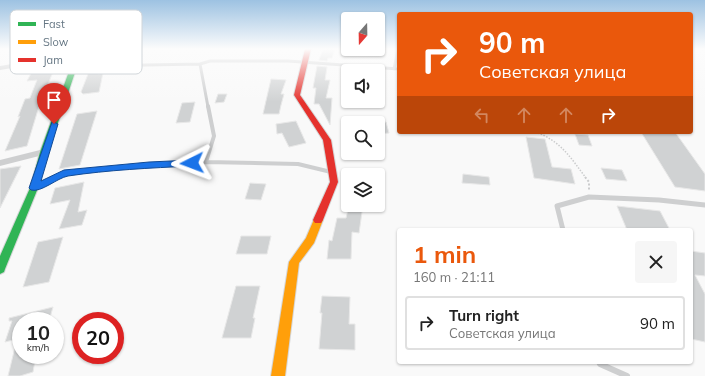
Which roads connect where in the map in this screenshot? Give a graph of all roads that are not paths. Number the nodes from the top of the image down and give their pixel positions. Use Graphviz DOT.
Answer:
graph roads {
  1 [pos="200,67"];
  2 [pos="303,67"];
  3 [pos="362,67"];
  4 [pos="394,69"];
  5 [pos="71,74"];
  6 [pos="44,152"];
  7 [pos="206,162"];
  8 [pos="0,163"];
  9 [pos="334,173"];
  10 [pos="34,188"];
  11 [pos="705,205"];
  12 [pos="562,228"];
  13 [pos="0,269"];
  14 [pos="600,364"];
  15 [pos="278,376"];
  16 [pos="627,376"];
  1 -- 7 [label="lane"];
  2 -- 9 [label="street"];
  3 -- 4 [label="lane"];
  5 -- 6 [label="street"];
  6 -- 8 [label="street"];
  6 -- 10 [label="street"];
  7 -- 9 [label="lane"];
  7 -- 10 [label="lane"];
  9 -- 15 [label="street"];
  10 -- 13 [label="street"];
  11 -- 12 [label="lane"];
  14 -- 16 [label="lane"];
}
